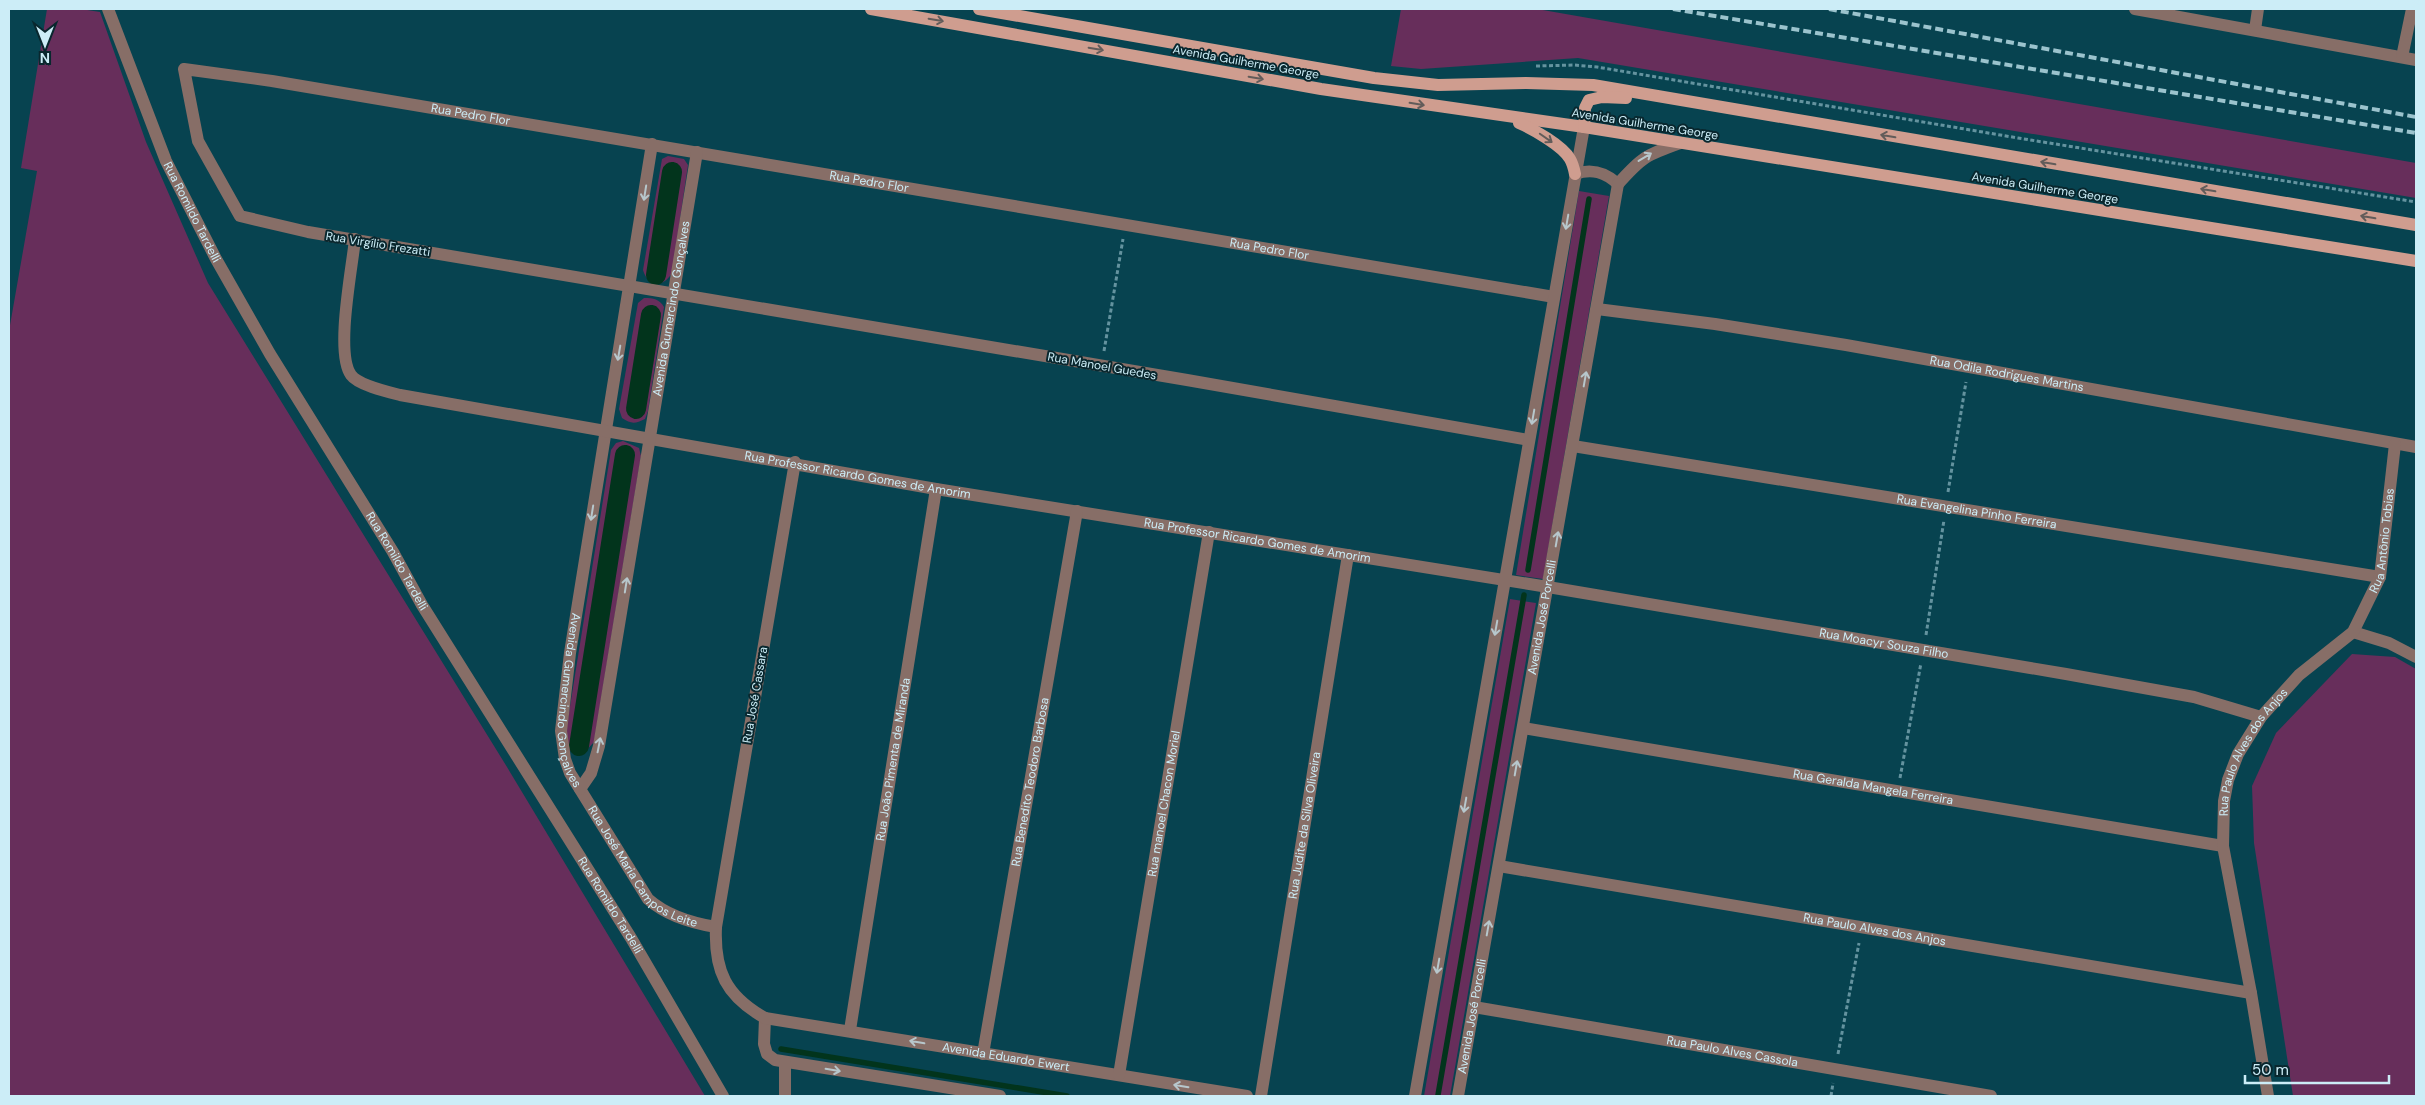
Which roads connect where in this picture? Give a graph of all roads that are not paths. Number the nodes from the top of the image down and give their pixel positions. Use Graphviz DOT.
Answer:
graph roads {
  1 [pos="108,9"];
  2 [pos="871,9"];
  3 [pos="979,9"];
  4 [pos="2135,9"];
  5 [pos="2258,9"];
  6 [pos="2412,9"];
  7 [pos="2254,30"];
  8 [pos="2402,58"];
  9 [pos="2416,60"];
  10 [pos="184,69"];
  11 [pos="1686,101"];
  12 [pos="1503,117"];
  13 [pos="1584,127"];
  14 [pos="1680,143"];
  15 [pos="652,144"];
  16 [pos="696,152"];
  17 [pos="1575,174"];
  18 [pos="1618,184"];
  19 [pos="2416,225"];
  20 [pos="355,239"];
  21 [pos="2416,261"];
  22 [pos="631,286"];
  23 [pos="674,293"];
  24 [pos="1554,297"];
  25 [pos="1597,309"];
  26 [pos="606,431"];
  27 [pos="650,438"];
  28 [pos="1529,440"];
  29 [pos="2395,444"];
  30 [pos="1573,446"];
  31 [pos="2416,447"];
  32 [pos="794,462"];
  33 [pos="936,489"];
  34 [pos="1078,511"];
  35 [pos="1209,532"];
  36 [pos="1348,555"];
  37 [pos="2380,577"];
  38 [pos="1505,580"];
  39 [pos="1548,587"];
  40 [pos="2353,632"];
  41 [pos="2416,657"];
  42 [pos="2261,717"];
  43 [pos="1523,728"];
  44 [pos="580,789"];
  45 [pos="2223,846"];
  46 [pos="1499,866"];
  47 [pos="716,927"];
  48 [pos="2251,993"];
  49 [pos="1474,1007"];
  50 [pos="766,1018"];
  51 [pos="850,1030"];
  52 [pos="983,1054"];
  53 [pos="785,1063"];
  54 [pos="1119,1075"];
  55 [pos="723,1096"];
  56 [pos="785,1096"];
  57 [pos="1000,1096"];
  58 [pos="1246,1096"];
  59 [pos="1260,1096"];
  60 [pos="1415,1096"];
  61 [pos="1458,1096"];
  62 [pos="1992,1096"];
  63 [pos="2268,1096"];
  1 -- 55 [label="street, Rua Romildo Tardelli"];
  2 -- 12 [label="main road, Avenida Guilherme George, one-way"];
  3 -- 11 [label="main road, Avenida Guilherme George"];
  4 -- 7 [label="street"];
  5 -- 7 [label="street"];
  6 -- 8 [label="street"];
  7 -- 8 [label="street"];
  8 -- 9 [label="street"];
  10 -- 15 [label="street, Rua Pedro Flor"];
  10 -- 20 [label="street, Rua Virgílio Frezatti"];
  11 -- 13 [label="main road"];
  19 -- 11 [label="main road, Avenida Guilherme George, one-way"];
  12 -- 13 [label="main road, Avenida Guilherme George"];
  12 -- 17 [label="main road, one-way"];
  13 -- 14 [label="main road, Avenida Guilherme George"];
  13 -- 17 [label="street"];
  18 -- 14 [label="street, one-way"];
  14 -- 21 [label="main road, Avenida Guilherme George"];
  15 -- 16 [label="street, Rua Pedro Flor"];
  15 -- 22 [label="street, Avenida Gumercindo Gonçalves, one-way"];
  16 -- 23 [label="street, Avenida Gumercindo Gonçalves"];
  16 -- 24 [label="street, Rua Pedro Flor"];
  17 -- 18 [label="street"];
  17 -- 24 [label="street, one-way"];
  18 -- 25 [label="street, Avenida José Porcelli"];
  20 -- 22 [label="street, Rua Virgílio Frezatti"];
  20 -- 26 [label="street, Rua Professor Ricardo Gomes de Amorim"];
  22 -- 23 [label="street, Rua Virgílio Frezatti"];
  22 -- 26 [label="street, Avenida Gumercindo Gonçalves, one-way"];
  23 -- 27 [label="street, Avenida Gumercindo Gonçalves"];
  23 -- 28 [label="street, Rua Manoel Guedes"];
  24 -- 28 [label="street, one-way"];
  25 -- 29 [label="street, Rua Odila Rodrigues Martins"];
  30 -- 25 [label="street, Avenida José Porcelli, one-way"];
  26 -- 27 [label="street, Rua Professor Ricardo Gomes de Amorim"];
  26 -- 44 [label="street, Avenida Gumercindo Gonçalves, one-way"];
  27 -- 32 [label="street, Rua Professor Ricardo Gomes de Amorim"];
  44 -- 27 [label="street, Avenida Gumercindo Gonçalves, one-way"];
  28 -- 38 [label="street"];
  29 -- 31 [label="street, Rua Odila Rodrigues Martins"];
  29 -- 37 [label="street, Rua Antônio Tobias"];
  30 -- 37 [label="street, Rua Evangelina Pinho Ferreira"];
  39 -- 30 [label="street, Avenida José Porcelli, one-way"];
  32 -- 33 [label="street, Rua Professor Ricardo Gomes de Amorim"];
  32 -- 47 [label="street, Rua José Cassara"];
  33 -- 34 [label="street, Rua Professor Ricardo Gomes de Amorim"];
  33 -- 51 [label="street, Rua João Pimenta de Miranda"];
  34 -- 35 [label="street, Rua Professor Ricardo Gomes de Amorim"];
  34 -- 52 [label="street, Rua Benedito Teodoro Barbosa"];
  35 -- 36 [label="street, Rua Professor Ricardo Gomes de Amorim"];
  35 -- 54 [label="street, Rua manoel Chacon Moriel"];
  36 -- 38 [label="street, Rua Professor Ricardo Gomes de Amorim"];
  36 -- 59 [label="street, Rua Judite da Silva Oliveira"];
  37 -- 40 [label="street, Rua Antônio Tobias"];
  38 -- 39 [label="street, Rua Moacyr Souza Filho"];
  38 -- 60 [label="street, one-way"];
  39 -- 42 [label="street, Rua Moacyr Souza Filho"];
  39 -- 43 [label="street, Avenida José Porcelli"];
  40 -- 41 [label="street"];
  40 -- 42 [label="street, Rua Paulo Alves dos Anjos"];
  42 -- 45 [label="street, Rua Paulo Alves dos Anjos"];
  43 -- 45 [label="street, Rua Geralda Mangela Ferreira"];
  46 -- 43 [label="street, Avenida José Porcelli, one-way"];
  44 -- 47 [label="street, Rua José Maria Campos Leite"];
  45 -- 48 [label="street, Rua Paulo Alves dos Anjos"];
  46 -- 48 [label="street, Rua Paulo Alves dos Anjos"];
  49 -- 46 [label="street, Avenida José Porcelli, one-way"];
  47 -- 50 [label="street, Rua José Cassara"];
  48 -- 63 [label="street, Rua Paulo Alves dos Anjos"];
  49 -- 61 [label="street, Avenida José Porcelli"];
  49 -- 62 [label="street, Rua Paulo Alves Cassola"];
  50 -- 51 [label="street, Avenida Eduardo Ewert"];
  50 -- 53 [label="street"];
  52 -- 51 [label="street, Avenida Eduardo Ewert, one-way"];
  52 -- 54 [label="street, Avenida Eduardo Ewert"];
  53 -- 56 [label="street"];
  53 -- 57 [label="street, one-way"];
  58 -- 54 [label="street, Avenida Eduardo Ewert, one-way"];
}
